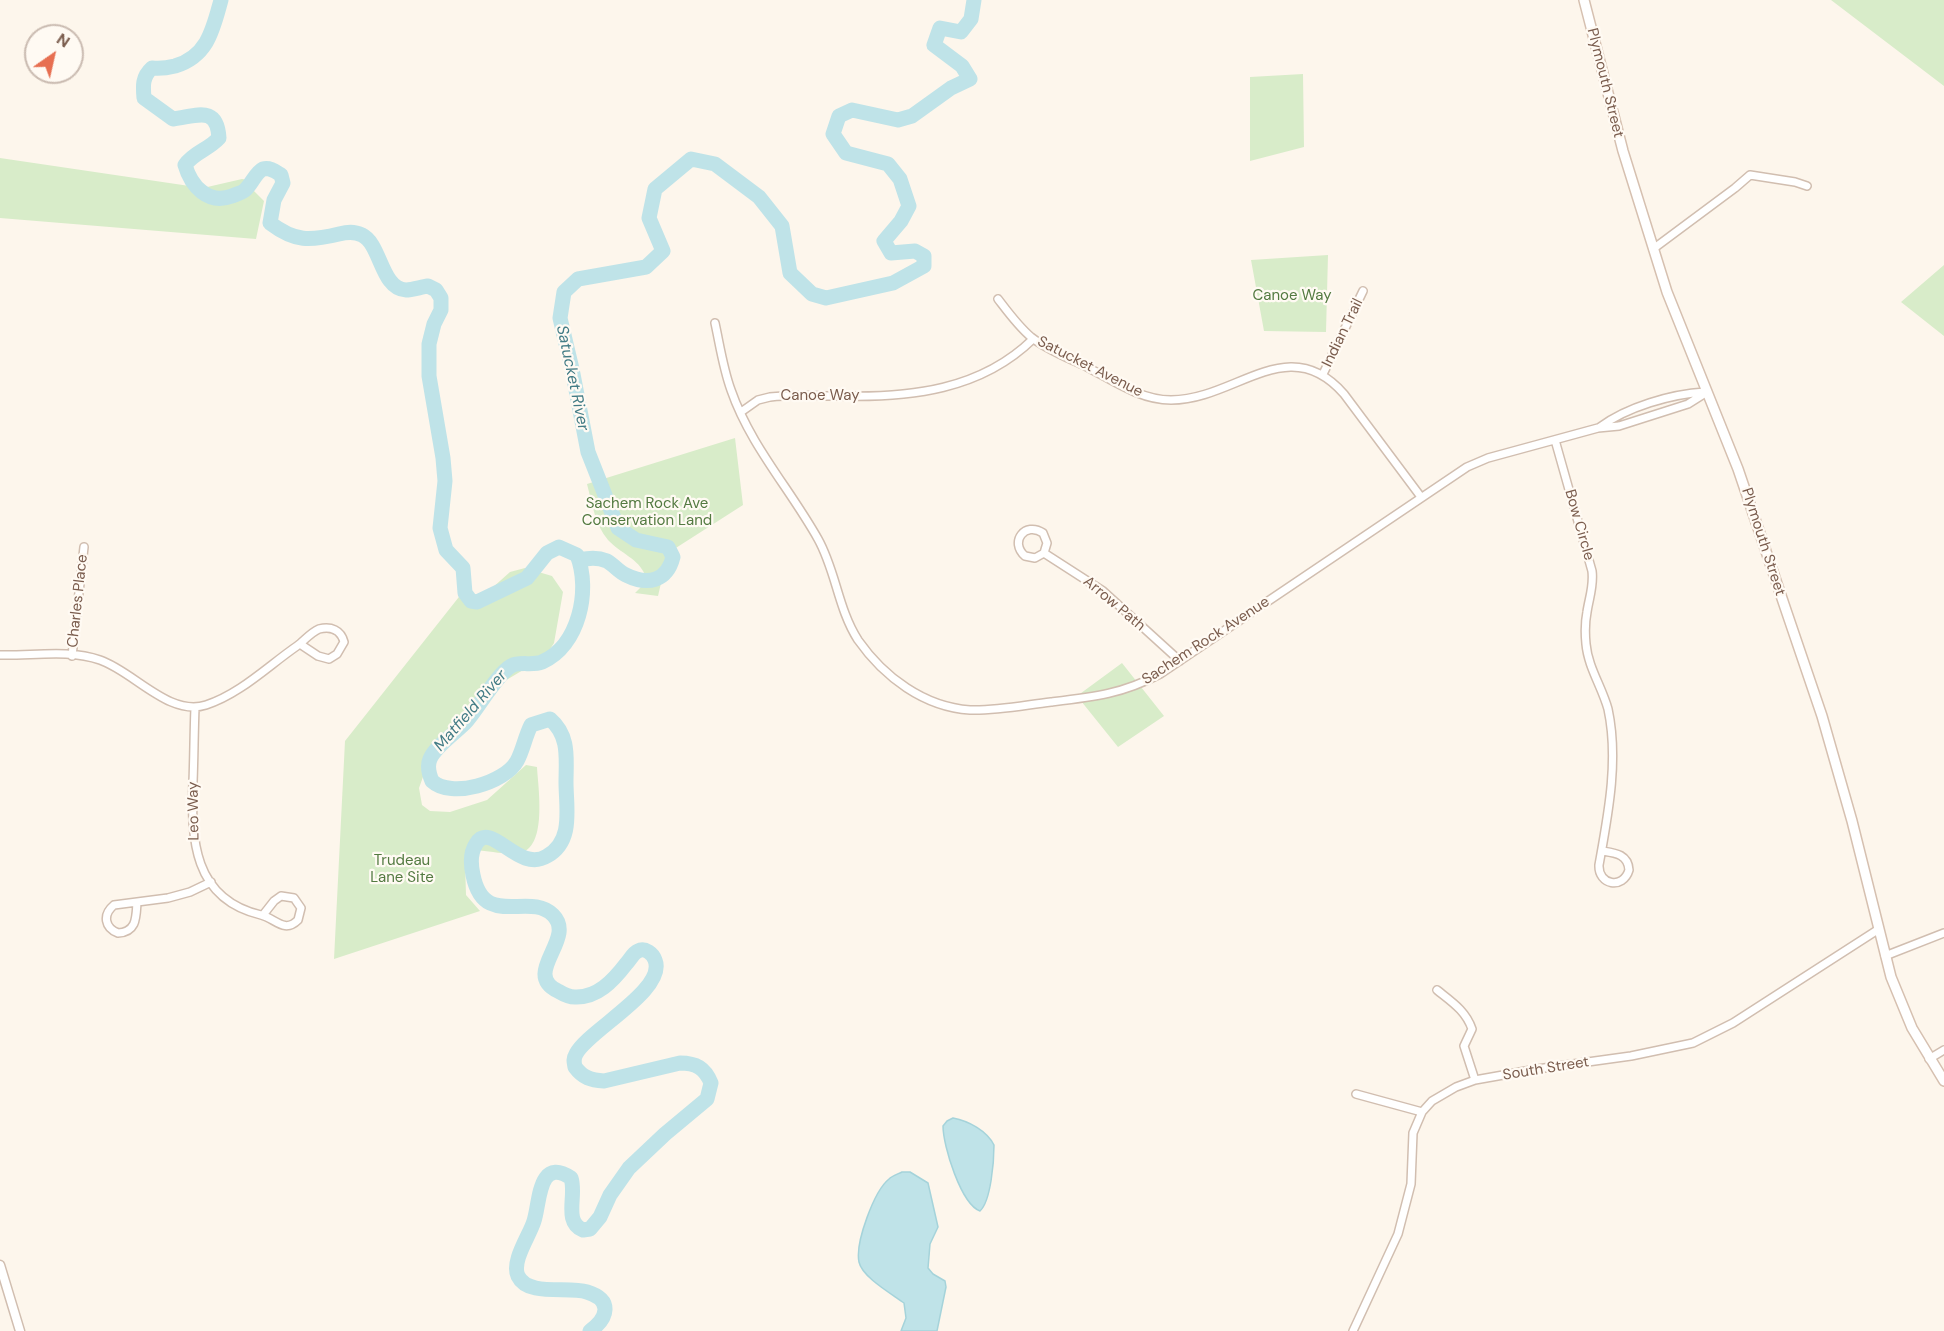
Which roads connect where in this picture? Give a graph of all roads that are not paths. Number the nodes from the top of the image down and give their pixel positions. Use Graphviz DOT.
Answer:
graph roads {
  1 [pos="1584,0"];
  2 [pos="1807,186"];
  3 [pos="1653,249"];
  4 [pos="1363,291"];
  5 [pos="998,299"];
  6 [pos="715,323"];
  7 [pos="1033,339"];
  8 [pos="1323,374"];
  9 [pos="1707,392"];
  10 [pos="741,411"];
  11 [pos="1598,428"];
  12 [pos="1555,440"];
  13 [pos="1421,497"];
  14 [pos="84,547"];
  15 [pos="1044,553"];
  16 [pos="300,644"];
  17 [pos="0,655"];
  18 [pos="72,656"];
  19 [pos="1180,661"];
  20 [pos="195,708"];
  21 [pos="1602,850"];
  22 [pos="210,882"];
  23 [pos="137,902"];
  24 [pos="263,915"];
  25 [pos="1879,929"];
  26 [pos="1944,933"];
  27 [pos="1885,956"];
  28 [pos="1437,990"];
  29 [pos="1944,1050"];
  30 [pos="1929,1059"];
  31 [pos="1475,1080"];
  32 [pos="1944,1081"];
  33 [pos="1356,1094"];
  34 [pos="1422,1112"];
  35 [pos="0,1265"];
  36 [pos="20,1331"];
  37 [pos="1353,1331"];
  1 -- 3 [label="main road, Plymouth Street"];
  2 -- 3 [label="street"];
  3 -- 9 [label="main road, Plymouth Street"];
  4 -- 8 [label="street, Indian Trail"];
  5 -- 7 [label="street, Satucket Avenue"];
  6 -- 10 [label="street, Sachem Rock Avenue"];
  7 -- 8 [label="street, Satucket Avenue"];
  7 -- 10 [label="street, Canoe Way"];
  8 -- 13 [label="street"];
  9 -- 11 [label="street, Sachem Rock Avenue"];
  9 -- 11 [label="street, Sachem Rock Avenue"];
  9 -- 25 [label="main road, Plymouth Street"];
  10 -- 19 [label="street, Sachem Rock Avenue"];
  11 -- 12 [label="street, Sachem Rock Avenue"];
  12 -- 13 [label="street, Sachem Rock Avenue"];
  12 -- 21 [label="street, Bow Circle"];
  13 -- 19 [label="street, Sachem Rock Avenue"];
  14 -- 18 [label="street, Charles Place"];
  15 -- 15 [label="street, Arrow Path"];
  15 -- 19 [label="street, Arrow Path"];
  16 -- 16 [label="street"];
  16 -- 20 [label="street"];
  17 -- 18 [label="street"];
  18 -- 20 [label="street"];
  20 -- 22 [label="street, Leo Way"];
  21 -- 21 [label="street"];
  22 -- 23 [label="street"];
  22 -- 24 [label="street, Leo Way"];
  23 -- 23 [label="street"];
  24 -- 24 [label="street, Leo Way"];
  25 -- 27 [label="main road, Plymouth Street"];
  25 -- 31 [label="street, South Street"];
  26 -- 27 [label="street"];
  27 -- 30 [label="main road, Plymouth Street"];
  28 -- 31 [label="street"];
  29 -- 30 [label="street"];
  30 -- 32 [label="main road, Plymouth Street"];
  31 -- 34 [label="street, South Street"];
  33 -- 34 [label="street"];
  34 -- 37 [label="street"];
  35 -- 36 [label="street"];
}
